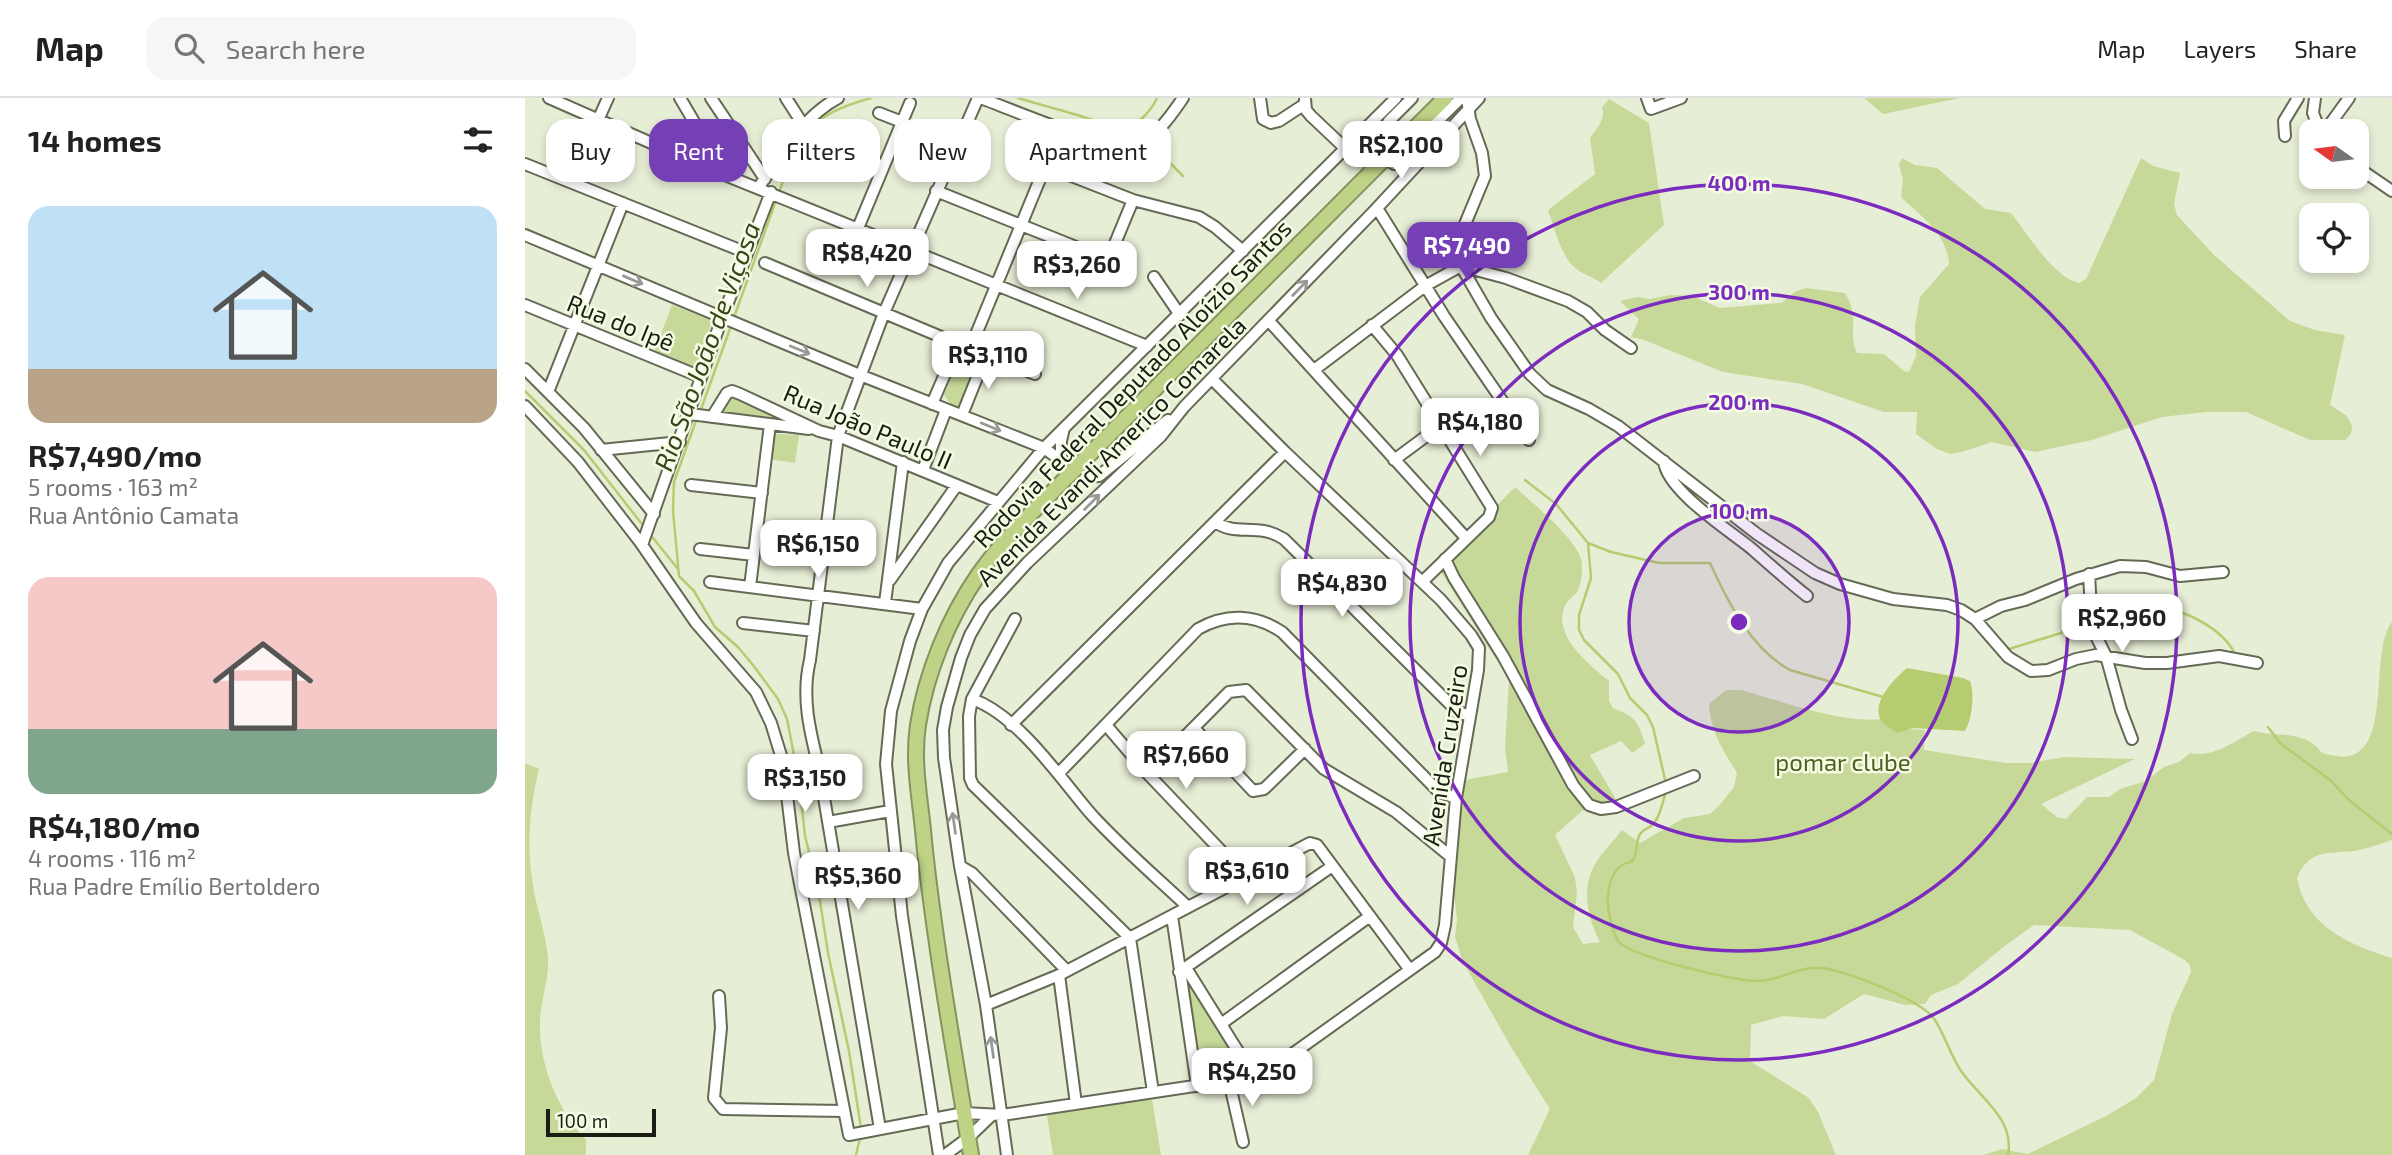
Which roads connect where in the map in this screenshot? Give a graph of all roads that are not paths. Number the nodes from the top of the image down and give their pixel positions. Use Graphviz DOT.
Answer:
graph roads {
  1 [pos="549,98"];
  2 [pos="608,98"];
  3 [pos="711,98"];
  4 [pos="786,98"];
  5 [pos="979,98"];
  6 [pos="1182,98"];
  7 [pos="1260,98"];
  8 [pos="1396,98"];
  9 [pos="1412,98"];
  10 [pos="1445,98"];
  11 [pos="1461,98"];
  12 [pos="1479,98"];
  13 [pos="1647,98"];
  14 [pos="1681,98"];
  15 [pos="2298,98"];
  16 [pos="2315,98"];
  17 [pos="2349,98"];
  18 [pos="830,100"];
  19 [pos="1305,101"];
  20 [pos="686,102"];
  21 [pos="910,103"];
  22 [pos="1468,103"];
  23 [pos="879,113"];
  24 [pos="599,118"];
  25 [pos="695,119"];
  26 [pos="800,119"];
  27 [pos="810,119"];
  28 [pos="894,119"];
  29 [pos="903,119"];
  30 [pos="1036,119"];
  31 [pos="1167,119"];
  32 [pos="2315,119"];
  33 [pos="2334,119"];
  34 [pos="1371,125"];
  35 [pos="2285,136"];
  36 [pos="649,141"];
  37 [pos="894,141"];
  38 [pos="1376,142"];
  39 [pos="1346,149"];
  40 [pos="1420,160"];
  41 [pos="1389,161"];
  42 [pos="525,164"];
  43 [pos="880,165"];
  44 [pos="883,166"];
  45 [pos="2369,175"];
  46 [pos="748,179"];
  47 [pos="1039,182"];
  48 [pos="1086,182"];
  49 [pos="762,183"];
  50 [pos="936,191"];
  51 [pos="2392,191"];
  52 [pos="777,195"];
  53 [pos="1133,201"];
  54 [pos="623,203"];
  55 [pos="1377,208"];
  56 [pos="1021,225"];
  57 [pos="858,228"];
  58 [pos="525,235"];
  59 [pos="912,250"];
  60 [pos="1243,251"];
  61 [pos="747,253"];
  62 [pos="765,263"];
  63 [pos="599,266"];
  64 [pos="1461,266"];
  65 [pos="1154,277"];
  66 [pos="995,286"];
  67 [pos="1425,286"];
  68 [pos="525,305"];
  69 [pos="884,313"];
  70 [pos="1180,314"];
  71 [pos="725,319"];
  72 [pos="1269,321"];
  73 [pos="575,325"];
  74 [pos="1372,325"];
  75 [pos="958,344"];
  76 [pos="1147,346"];
  77 [pos="1630,348"];
  78 [pos="970,349"];
  79 [pos="986,355"];
  80 [pos="525,369"];
  81 [pos="1314,370"];
  82 [pos="1035,373"];
  83 [pos="860,375"];
  84 [pos="701,377"];
  85 [pos="1212,379"];
  86 [pos="548,392"];
  87 [pos="932,404"];
  88 [pos="525,406"];
  89 [pos="1184,407"];
  90 [pos="946,410"];
  91 [pos="700,415"];
  92 [pos="962,415"];
  93 [pos="770,424"];
  94 [pos="1438,427"];
  95 [pos="1064,428"];
  96 [pos="819,431"];
  97 [pos="838,436"];
  98 [pos="1529,440"];
  99 [pos="680,442"];
  100 [pos="1044,448"];
  101 [pos="601,450"];
  102 [pos="1285,452"];
  103 [pos="1058,459"];
  104 [pos="1394,460"];
  105 [pos="1664,461"];
  106 [pos="903,462"];
  107 [pos="1031,463"];
  108 [pos="923,470"];
  109 [pos="1076,473"];
  110 [pos="691,485"];
  111 [pos="957,485"];
  112 [pos="762,493"];
  113 [pos="998,502"];
  114 [pos="652,519"];
  115 [pos="1215,523"];
  116 [pos="1466,538"];
  117 [pos="644,542"];
  118 [pos="893,546"];
  119 [pos="700,549"];
  120 [pos="910,552"];
  121 [pos="754,555"];
  122 [pos="1445,559"];
  123 [pos="2223,572"];
  124 [pos="2088,574"];
  125 [pos="710,582"];
  126 [pos="1422,582"];
  127 [pos="888,583"];
  128 [pos="750,587"];
  129 [pos="818,596"];
  130 [pos="1807,596"];
  131 [pos="885,603"];
  132 [pos="922,609"];
  133 [pos="1014,619"];
  134 [pos="1975,619"];
  135 [pos="743,623"];
  136 [pos="814,631"];
  137 [pos="2106,656"];
  138 [pos="2257,663"];
  139 [pos="972,699"];
  140 [pos="1470,716"];
  141 [pos="1011,725"];
  142 [pos="1105,725"];
  143 [pos="1193,728"];
  144 [pos="2132,739"];
  145 [pos="1305,749"];
  146 [pos="1059,773"];
  147 [pos="1148,774"];
  148 [pos="1694,776"];
  149 [pos="1456,798"];
  150 [pos="890,811"];
  151 [pos="828,822"];
  152 [pos="1450,856"];
  153 [pos="960,866"];
  154 [pos="1331,867"];
  155 [pos="1246,877"];
  156 [pos="1188,907"];
  157 [pos="1172,916"];
  158 [pos="1370,916"];
  159 [pos="1130,938"];
  160 [pos="1183,970"];
  161 [pos="1410,970"];
  162 [pos="1063,973"];
  163 [pos="719,996"];
  164 [pos="986,1005"];
  165 [pos="1221,1024"];
  166 [pos="1254,1077"];
  167 [pos="1229,1081"];
  168 [pos="1197,1086"];
  169 [pos="1153,1092"];
  170 [pos="1076,1104"];
  171 [pos="844,1111"];
  172 [pos="964,1113"];
  173 [pos="997,1115"];
  174 [pos="934,1119"];
  175 [pos="877,1130"];
  176 [pos="968,1138"];
  177 [pos="1243,1142"];
  178 [pos="939,1155"];
  179 [pos="945,1155"];
  180 [pos="971,1155"];
  181 [pos="1007,1155"];
  1 -- 24 [label="street"];
  2 -- 24 [label="street"];
  3 -- 49 [label="street"];
  4 -- 26 [label="street"];
  5 -- 30 [label="street"];
  5 -- 50 [label="street"];
  6 -- 31 [label="street"];
  7 -- 19 [label="street"];
  8 -- 34 [label="street"];
  9 -- 38 [label="street"];
  10 -- 41 [label="highway, Rodovia Federal Deputado Aloízio Santos"];
  11 -- 41 [label="street"];
  12 -- 22 [label="street, Avenida Evandi Americo Comarela"];
  13 -- 14 [label="street"];
  15 -- 35 [label="street"];
  16 -- 32 [label="street"];
  17 -- 33 [label="street"];
  18 -- 27 [label="street"];
  19 -- 39 [label="street"];
  20 -- 25 [label="street"];
  21 -- 29 [label="street"];
  22 -- 40 [label="street, Avenida Evandi Americo Comarela"];
  22 -- 64 [label="street"];
  23 -- 28 [label="street"];
  24 -- 36 [label="street"];
  34 -- 38 [label="street"];
  34 -- 39 [label="street"];
  37 -- 44 [label="street"];
  38 -- 41 [label="street"];
  39 -- 60 [label="street"];
  40 -- 41 [label="street"];
  40 -- 55 [label="street, Avenida Evandi Americo Comarela"];
  41 -- 109 [label="highway, Rodovia Federal Deputado Aloízio Santos"];
  42 -- 54 [label="street"];
  43 -- 44 [label="street"];
  44 -- 57 [label="street"];
  45 -- 51 [label="street"];
  46 -- 49 [label="street"];
  47 -- 56 [label="street"];
  48 -- 53 [label="street"];
  49 -- 52 [label="street"];
  50 -- 56 [label="street"];
  50 -- 59 [label="street"];
  52 -- 57 [label="street"];
  52 -- 61 [label="street"];
  53 -- 56 [label="street"];
  53 -- 60 [label="street"];
  54 -- 61 [label="street"];
  54 -- 63 [label="street"];
  55 -- 67 [label="street"];
  72 -- 55 [label="street, Avenida Evandi Americo Comarela, one-way"];
  56 -- 66 [label="street"];
  57 -- 59 [label="street"];
  58 -- 63 [label="street"];
  59 -- 66 [label="street"];
  59 -- 69 [label="street"];
  60 -- 70 [label="street"];
  61 -- 71 [label="street"];
  62 -- 69 [label="street"];
  63 -- 71 [label="street, one-way"];
  63 -- 73 [label="street"];
  64 -- 67 [label="street"];
  64 -- 77 [label="street"];
  64 -- 105 [label="street"];
  65 -- 70 [label="street"];
  66 -- 76 [label="street"];
  66 -- 78 [label="street"];
  67 -- 74 [label="street"];
  67 -- 98 [label="street"];
  68 -- 73 [label="street, Rua do Ipê"];
  69 -- 75 [label="street"];
  69 -- 83 [label="street"];
  70 -- 76 [label="street"];
  71 -- 83 [label="street, one-way"];
  71 -- 84 [label="street"];
  72 -- 81 [label="street"];
  72 -- 85 [label="street, Avenida Evandi Americo Comarela"];
  73 -- 84 [label="street, Rua do Ipê"];
  73 -- 86 [label="street"];
  74 -- 81 [label="street"];
  74 -- 94 [label="street"];
  75 -- 78 [label="street"];
  75 -- 87 [label="street"];
  76 -- 95 [label="street"];
  78 -- 79 [label="street"];
  79 -- 82 [label="street"];
  79 -- 92 [label="street"];
  80 -- 86 [label="street"];
  81 -- 104 [label="street"];
  83 -- 87 [label="street"];
  83 -- 97 [label="street"];
  84 -- 91 [label="street"];
  85 -- 89 [label="street, Avenida Evandi Americo Comarela"];
  85 -- 102 [label="street, Avenida Cruzeiro"];
  86 -- 101 [label="street"];
  87 -- 90 [label="street"];
  88 -- 117 [label="street"];
  89 -- 109 [label="street"];
  153 -- 89 [label="street, Avenida Evandi Americo Comarela, one-way"];
  90 -- 92 [label="street"];
  90 -- 108 [label="street"];
  91 -- 93 [label="street"];
  91 -- 96 [label="street, Rua João Paulo II"];
  91 -- 99 [label="street"];
  92 -- 100 [label="street, one-way"];
  93 -- 96 [label="street"];
  93 -- 112 [label="street"];
  94 -- 104 [label="street"];
  94 -- 116 [label="street"];
  95 -- 100 [label="street"];
  95 -- 103 [label="street"];
  96 -- 97 [label="street, Rua João Paulo II"];
  97 -- 106 [label="street, Rua João Paulo II"];
  97 -- 129 [label="street"];
  99 -- 101 [label="street"];
  99 -- 114 [label="street"];
  100 -- 103 [label="street"];
  100 -- 107 [label="street"];
  101 -- 114 [label="street"];
  102 -- 115 [label="street"];
  102 -- 126 [label="street, Avenida Cruzeiro"];
  103 -- 107 [label="street"];
  103 -- 109 [label="street"];
  104 -- 116 [label="street"];
  105 -- 130 [label="street"];
  105 -- 134 [label="street"];
  106 -- 108 [label="street, Rua João Paulo II"];
  106 -- 118 [label="street"];
  107 -- 113 [label="street"];
  108 -- 111 [label="street, Rua João Paulo II"];
  109 -- 172 [label="highway, Rodovia Federal Deputado Aloízio Santos"];
  110 -- 112 [label="street"];
  111 -- 113 [label="street, Rua João Paulo II"];
  111 -- 120 [label="street"];
  112 -- 121 [label="street"];
  113 -- 132 [label="street"];
  114 -- 117 [label="street"];
  115 -- 140 [label="street"];
  115 -- 141 [label="street"];
  116 -- 122 [label="street"];
  117 -- 171 [label="street"];
  118 -- 120 [label="street"];
  118 -- 127 [label="street"];
  119 -- 121 [label="street"];
  120 -- 127 [label="street"];
  121 -- 128 [label="street"];
  122 -- 126 [label="street"];
  122 -- 148 [label="street"];
  123 -- 124 [label="street"];
  124 -- 134 [label="street"];
  124 -- 137 [label="street"];
  125 -- 128 [label="street"];
  126 -- 140 [label="street, Avenida Cruzeiro"];
  127 -- 131 [label="street"];
  128 -- 129 [label="street"];
  129 -- 131 [label="street"];
  129 -- 136 [label="street"];
  131 -- 132 [label="street"];
  132 -- 150 [label="street"];
  133 -- 139 [label="street"];
  134 -- 137 [label="street"];
  135 -- 136 [label="street"];
  136 -- 151 [label="street"];
  137 -- 138 [label="street"];
  137 -- 144 [label="street"];
  139 -- 141 [label="street"];
  139 -- 159 [label="street"];
  140 -- 149 [label="street, Avenida Cruzeiro"];
  141 -- 146 [label="street"];
  142 -- 146 [label="street"];
  142 -- 147 [label="street"];
  142 -- 149 [label="street"];
  143 -- 145 [label="street"];
  143 -- 145 [label="street"];
  143 -- 147 [label="street"];
  145 -- 152 [label="street"];
  146 -- 156 [label="street"];
  147 -- 155 [label="street"];
  149 -- 152 [label="street, Avenida Cruzeiro"];
  150 -- 151 [label="street"];
  150 -- 174 [label="street"];
  151 -- 175 [label="street"];
  152 -- 161 [label="street, Avenida Cruzeiro"];
  153 -- 162 [label="street"];
  153 -- 164 [label="street, Avenida Evandi Americo Comarela"];
  154 -- 155 [label="street"];
  154 -- 158 [label="street"];
  154 -- 160 [label="street"];
  155 -- 156 [label="street"];
  156 -- 157 [label="street"];
  157 -- 159 [label="street"];
  157 -- 160 [label="street"];
  158 -- 161 [label="street"];
  158 -- 165 [label="street"];
  159 -- 162 [label="street"];
  159 -- 169 [label="street"];
  160 -- 165 [label="street"];
  160 -- 168 [label="street"];
  161 -- 166 [label="street"];
  162 -- 164 [label="street"];
  162 -- 170 [label="street"];
  163 -- 171 [label="street"];
  173 -- 164 [label="street, Avenida Evandi Americo Comarela, one-way"];
  165 -- 166 [label="street"];
  166 -- 167 [label="street"];
  167 -- 168 [label="street"];
  167 -- 177 [label="street"];
  168 -- 169 [label="street"];
  169 -- 170 [label="street"];
  170 -- 173 [label="street"];
  171 -- 175 [label="street"];
  172 -- 173 [label="street"];
  172 -- 174 [label="street"];
  172 -- 176 [label="highway, Rodovia Federal Deputado Aloízio Santos"];
  173 -- 176 [label="street"];
  173 -- 181 [label="street, Avenida Evandi Americo Comarela"];
  174 -- 175 [label="street"];
  174 -- 178 [label="street"];
  176 -- 179 [label="street"];
  176 -- 180 [label="highway, Rodovia Federal Deputado Aloízio Santos"];
}
